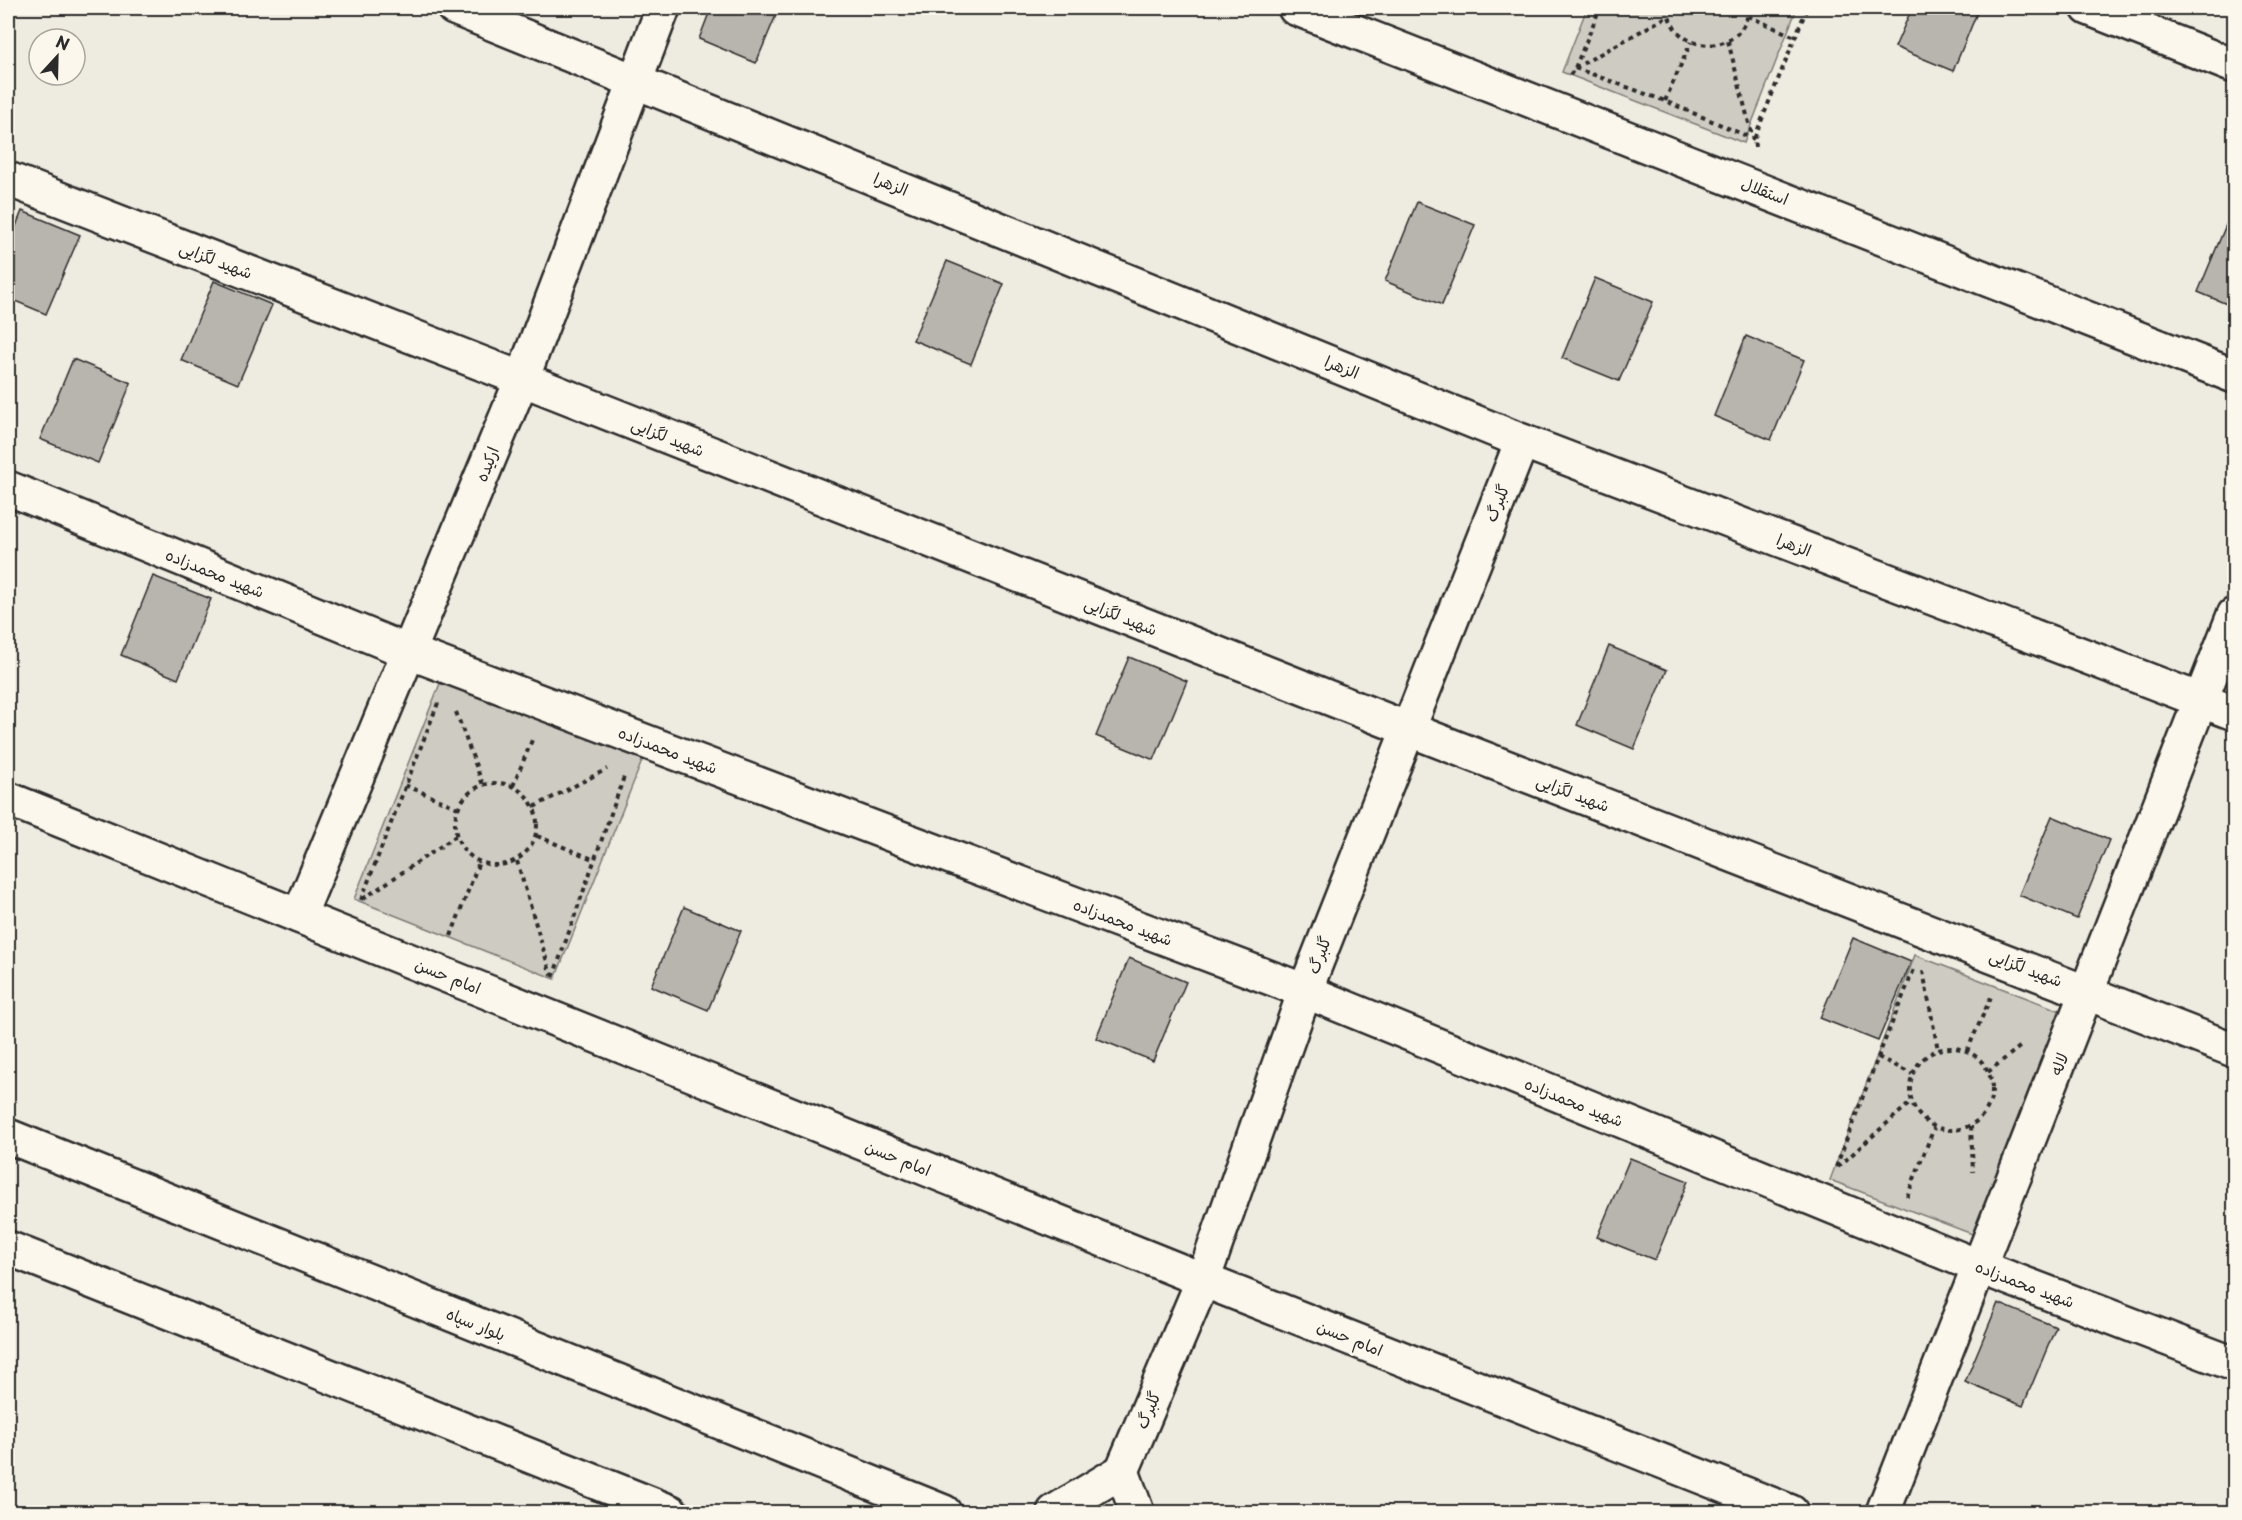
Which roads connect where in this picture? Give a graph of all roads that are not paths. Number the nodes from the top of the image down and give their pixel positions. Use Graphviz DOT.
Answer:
graph roads {
  1 [pos="454,8"];
  2 [pos="663,8"];
  3 [pos="1295,8"];
  4 [pos="2088,8"];
  5 [pos="2235,66"];
  6 [pos="634,80"];
  7 [pos="8,179"];
  8 [pos="2235,376"];
  9 [pos="522,379"];
  10 [pos="1522,441"];
  11 [pos="8,488"];
  12 [pos="2235,615"];
  13 [pos="409,652"];
  14 [pos="2200,700"];
  15 [pos="2235,713"];
  16 [pos="1408,729"];
  17 [pos="8,799"];
  18 [pos="298,916"];
  19 [pos="1305,991"];
  20 [pos="2087,991"];
  21 [pos="2235,1050"];
  22 [pos="8,1136"];
  23 [pos="8,1248"];
  24 [pos="1980,1267"];
  25 [pos="1203,1280"];
  26 [pos="2235,1364"];
  27 [pos="1122,1471"];
  28 [pos="671,1512"];
  29 [pos="944,1512"];
  30 [pos="1054,1512"];
  31 [pos="1137,1512"];
  32 [pos="1791,1512"];
  33 [pos="1883,1512"];
  1 -- 6 [label="street, الزهرا"];
  2 -- 6 [label="street, ارکیده"];
  3 -- 8 [label="street, استقلال"];
  4 -- 5 [label="street"];
  6 -- 9 [label="street, ارکیده"];
  6 -- 10 [label="street, الزهرا"];
  7 -- 9 [label="street, شهید لگزایی"];
  9 -- 13 [label="street, ارکیده"];
  9 -- 16 [label="street, شهید لگزایی"];
  10 -- 14 [label="street, الزهرا"];
  10 -- 16 [label="street, گلبرگ"];
  11 -- 13 [label="street, شهید محمدزاده"];
  12 -- 14 [label="street, لاله"];
  13 -- 18 [label="street, ارکیده"];
  13 -- 19 [label="street, شهید محمدزاده"];
  14 -- 15 [label="street, الزهرا"];
  14 -- 20 [label="street, لاله"];
  16 -- 19 [label="street, گلبرگ"];
  16 -- 20 [label="street, شهید لگزایی"];
  17 -- 18 [label="street, امام حسن"];
  18 -- 25 [label="street, امام حسن"];
  19 -- 24 [label="street, شهید محمدزاده"];
  19 -- 25 [label="street, گلبرگ"];
  20 -- 21 [label="street, شهید لگزایی"];
  20 -- 24 [label="street, لاله"];
  22 -- 29 [label="street, بلوار سپاه"];
  23 -- 28 [label="street"];
  24 -- 26 [label="street, شهید محمدزاده"];
  24 -- 33 [label="street, لاله"];
  25 -- 27 [label="street, گلبرگ"];
  25 -- 32 [label="street, امام حسن"];
  27 -- 30 [label="street"];
  27 -- 31 [label="street"];
}
